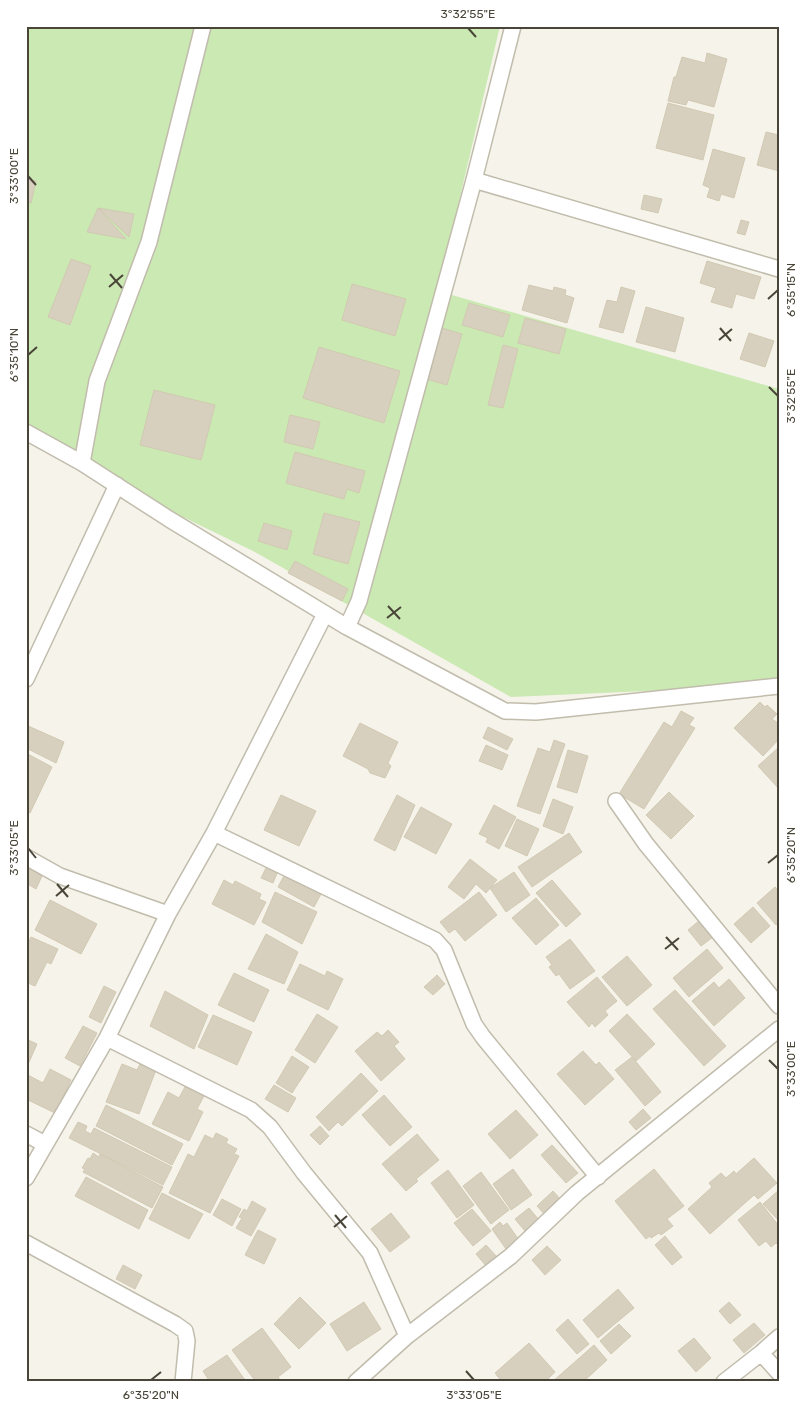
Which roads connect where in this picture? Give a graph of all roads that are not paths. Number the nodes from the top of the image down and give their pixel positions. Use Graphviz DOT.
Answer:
graph roads {
  1 [pos="203,26"];
  2 [pos="513,26"];
  3 [pos="474,180"];
  4 [pos="779,268"];
  5 [pos="26,432"];
  6 [pos="82,463"];
  7 [pos="117,485"];
  8 [pos="325,614"];
  9 [pos="346,627"];
  10 [pos="26,678"];
  11 [pos="779,686"];
  12 [pos="616,801"];
  13 [pos="214,833"];
  14 [pos="26,857"];
  15 [pos="168,914"];
  16 [pos="779,1006"];
  17 [pos="779,1029"];
  18 [pos="106,1038"];
  19 [pos="26,1134"];
  20 [pos="45,1144"];
  21 [pos="598,1177"];
  22 [pos="26,1178"];
  23 [pos="26,1243"];
  24 [pos="407,1336"];
  25 [pos="779,1337"];
  26 [pos="761,1353"];
  27 [pos="779,1373"];
  28 [pos="182,1382"];
  29 [pos="356,1382"];
  30 [pos="724,1382"];
  1 -- 6 [label="street"];
  2 -- 3 [label="street"];
  3 -- 4 [label="street"];
  3 -- 9 [label="street"];
  5 -- 6 [label="street"];
  6 -- 7 [label="street"];
  7 -- 8 [label="street"];
  7 -- 10 [label="street"];
  8 -- 9 [label="street"];
  8 -- 13 [label="street"];
  9 -- 11 [label="street"];
  12 -- 16 [label="street"];
  13 -- 15 [label="street"];
  13 -- 21 [label="street"];
  14 -- 15 [label="street"];
  15 -- 18 [label="street"];
  17 -- 21 [label="street"];
  18 -- 20 [label="street"];
  18 -- 24 [label="street"];
  19 -- 20 [label="street"];
  20 -- 22 [label="street"];
  21 -- 24 [label="street"];
  23 -- 28 [label="street"];
  24 -- 29 [label="street"];
  25 -- 26 [label="street"];
  26 -- 27 [label="street"];
  26 -- 30 [label="street"];
}
